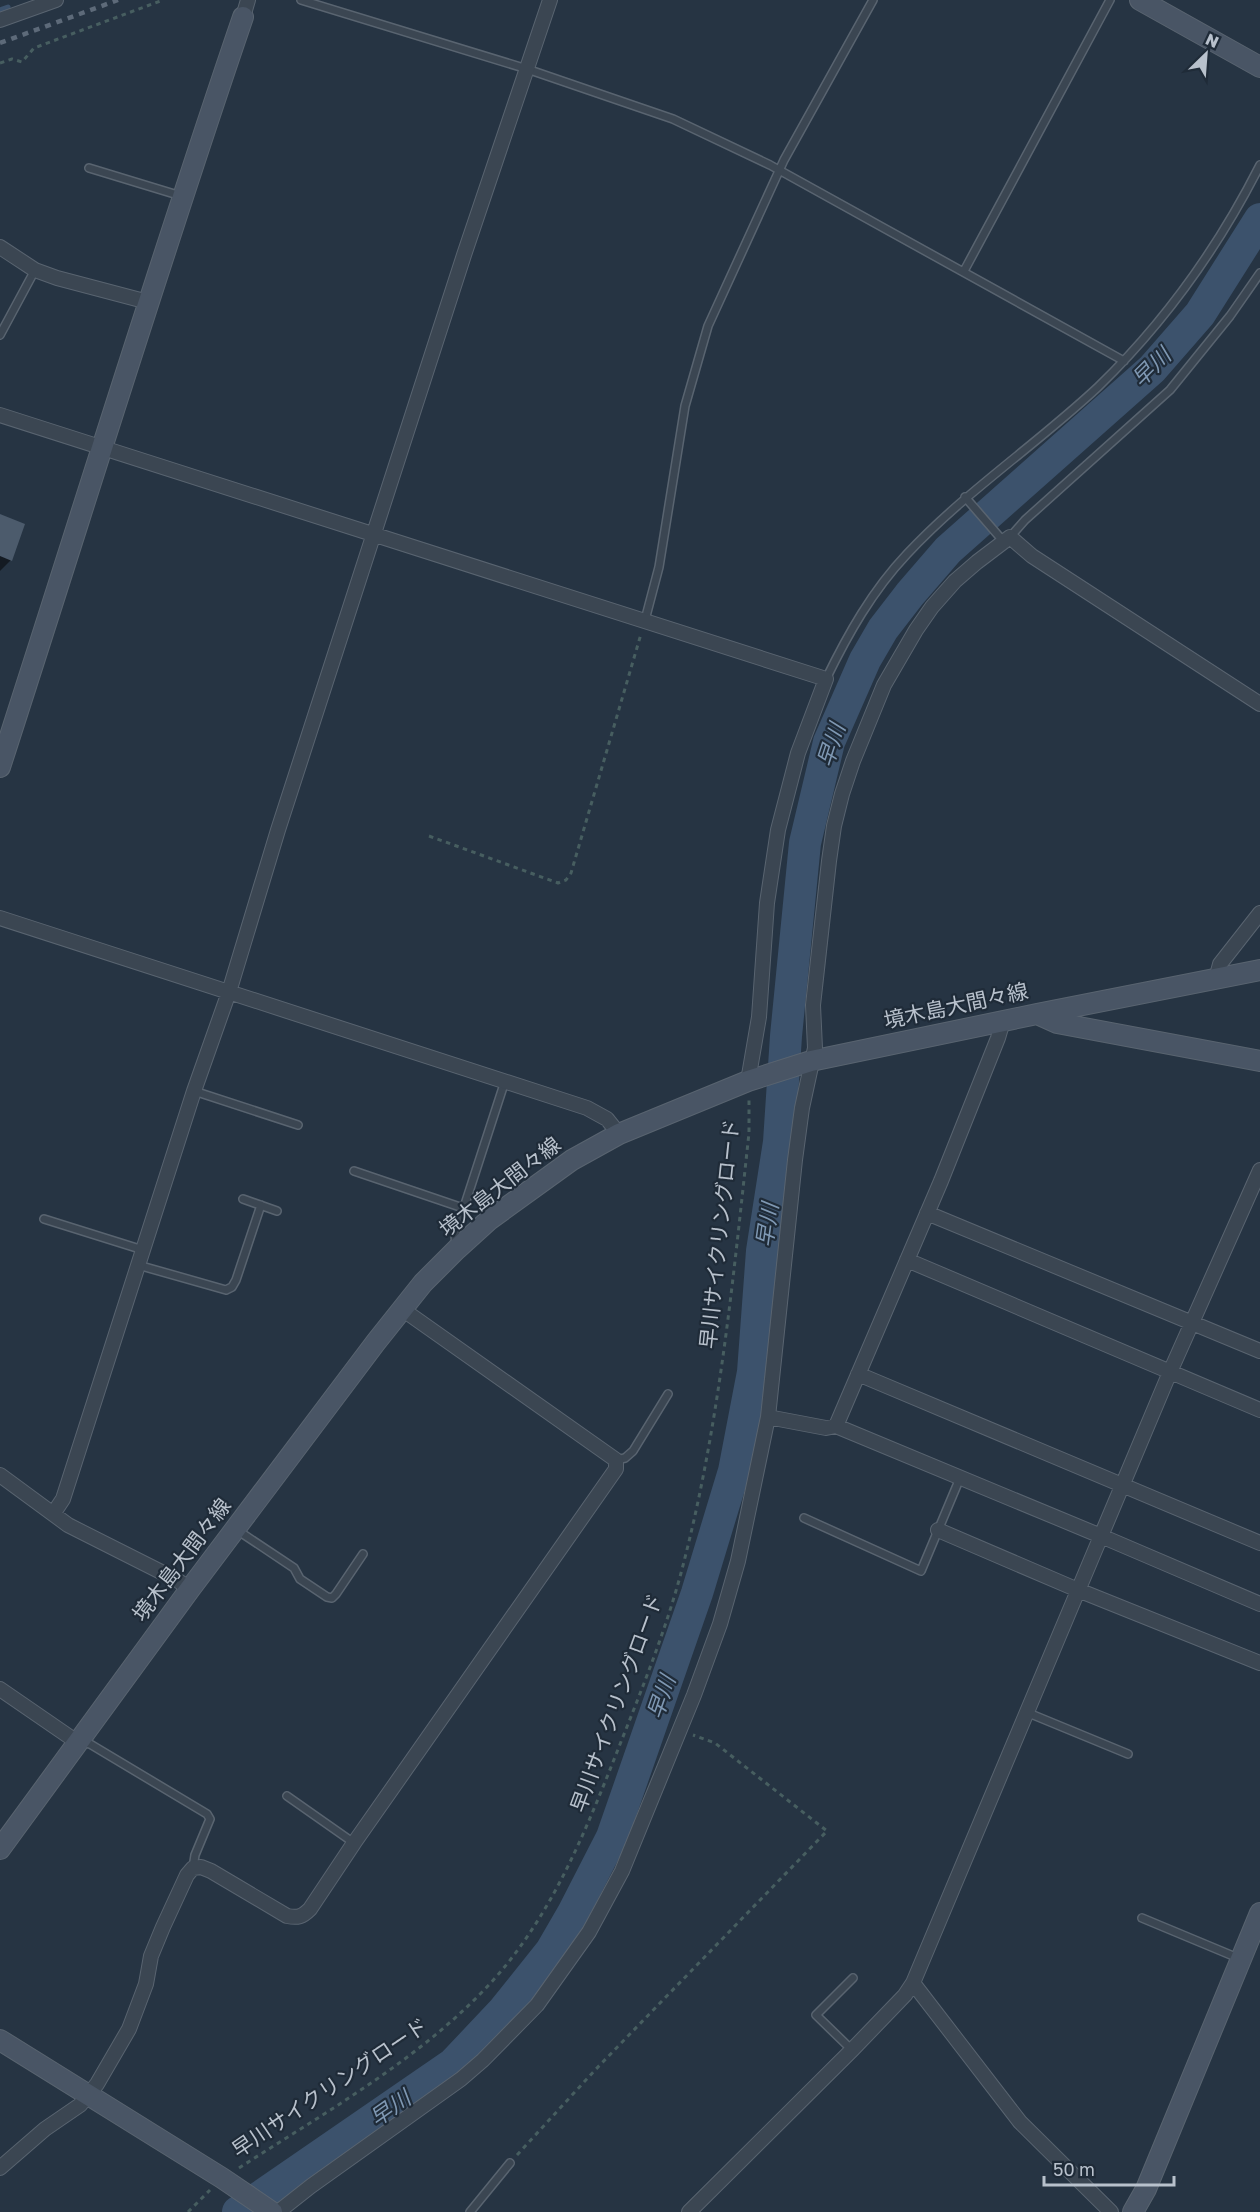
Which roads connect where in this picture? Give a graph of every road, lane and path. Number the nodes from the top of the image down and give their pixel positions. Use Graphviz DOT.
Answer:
graph roads {
  1 [pos="56,0"];
  2 [pos="163,0"];
  3 [pos="301,0"];
  4 [pos="550,0"];
  5 [pos="873,0"];
  6 [pos="1110,0"];
  7 [pos="1140,0"];
  8 [pos="23,6"];
  9 [pos="246,8"];
  10 [pos="0,20"];
  11 [pos="0,63"];
  12 [pos="1260,67"];
  13 [pos="527,69"];
  14 [pos="1260,165"];
  15 [pos="89,168"];
  16 [pos="780,171"];
  17 [pos="182,196"];
  18 [pos="0,247"];
  19 [pos="35,270"];
  20 [pos="964,271"];
  21 [pos="1260,273"];
  22 [pos="148,302"];
  23 [pos="0,335"];
  24 [pos="1124,361"];
  25 [pos="0,415"];
  26 [pos="103,447"];
  27 [pos="968,499"];
  28 [pos="374,534"];
  29 [pos="1004,538"];
  30 [pos="645,620"];
  31 [pos="826,679"];
  32 [pos="1260,704"];
  33 [pos="0,767"];
  34 [pos="429,836"];
  35 [pos="1260,913"];
  36 [pos="0,918"];
  37 [pos="1260,970"];
  38 [pos="1216,979"];
  39 [pos="229,992"];
  40 [pos="1037,1014"];
  41 [pos="1002,1020"];
  42 [pos="1260,1061"];
  43 [pos="807,1063"];
  44 [pos="505,1081"];
  45 [pos="750,1083"];
  46 [pos="194,1091"];
  47 [pos="298,1125"];
  48 [pos="619,1134"];
  49 [pos="1260,1170"];
  50 [pos="354,1171"];
  51 [pos="243,1199"];
  52 [pos="261,1205"];
  53 [pos="463,1208"];
  54 [pos="277,1211"];
  55 [pos="927,1213"];
  56 [pos="44,1219"];
  57 [pos="457,1249"];
  58 [pos="143,1250"];
  59 [pos="907,1260"];
  60 [pos="138,1265"];
  61 [pos="402,1309"];
  62 [pos="1192,1323"];
  63 [pos="1260,1351"];
  64 [pos="1170,1372"];
  65 [pos="858,1374"];
  66 [pos="668,1394"];
  67 [pos="1260,1410"];
  68 [pos="768,1417"];
  69 [pos="836,1426"];
  70 [pos="616,1460"];
  71 [pos="0,1475"];
  72 [pos="960,1478"];
  73 [pos="1122,1485"];
  74 [pos="53,1514"];
  75 [pos="804,1518"];
  76 [pos="235,1528"];
  77 [pos="938,1530"];
  78 [pos="1101,1536"];
  79 [pos="1260,1543"];
  80 [pos="363,1554"];
  81 [pos="190,1589"];
  82 [pos="1078,1590"];
  83 [pos="1260,1604"];
  84 [pos="1260,1663"];
  85 [pos="0,1689"];
  86 [pos="1026,1712"];
  87 [pos="681,1731"];
  88 [pos="77,1742"];
  89 [pos="1128,1754"];
  90 [pos="287,1796"];
  91 [pos="354,1843"];
  92 [pos="0,1850"];
  93 [pos="193,1868"];
  94 [pos="1260,1912"];
  95 [pos="1142,1918"];
  96 [pos="1241,1959"];
  97 [pos="853,1978"];
  98 [pos="913,1983"];
  99 [pos="0,2040"];
  100 [pos="852,2050"];
  101 [pos="90,2095"];
  102 [pos="510,2163"];
  103 [pos="0,2168"];
  104 [pos="225,2180"];
  105 [pos="272,2211"];
  106 [pos="188,2212"];
  107 [pos="470,2212"];
  108 [pos="689,2212"];
  109 [pos="1111,2212"];
  110 [pos="1133,2212"];
  1 -- 8 [label="street"];
  2 -- 11 [label="path"];
  3 -- 13 [label="lane"];
  4 -- 13 [label="street"];
  5 -- 16 [label="lane"];
  6 -- 20 [label="lane"];
  7 -- 12 [label="main road"];
  8 -- 10 [label="street"];
  9 -- 17 [label="main road"];
  13 -- 16 [label="lane"];
  13 -- 28 [label="street"];
  14 -- 24 [label="lane"];
  15 -- 17 [label="lane"];
  16 -- 20 [label="lane"];
  16 -- 30 [label="lane"];
  17 -- 22 [label="main road"];
  18 -- 19 [label="street"];
  19 -- 22 [label="street"];
  19 -- 23 [label="lane"];
  20 -- 24 [label="lane"];
  21 -- 29 [label="lane"];
  22 -- 26 [label="main road"];
  24 -- 27 [label="lane"];
  25 -- 26 [label="street"];
  26 -- 28 [label="street"];
  26 -- 33 [label="main road"];
  27 -- 29 [label="lane"];
  27 -- 31 [label="lane"];
  28 -- 30 [label="street"];
  28 -- 39 [label="street"];
  29 -- 32 [label="street"];
  29 -- 43 [label="street"];
  30 -- 31 [label="street"];
  30 -- 34 [label="path"];
  31 -- 45 [label="street"];
  35 -- 38 [label="street"];
  36 -- 39 [label="street"];
  37 -- 38 [label="main road, 境木島大間々線"];
  38 -- 40 [label="main road, 境木島大間々線"];
  39 -- 44 [label="street"];
  39 -- 46 [label="street"];
  40 -- 41 [label="main road, 境木島大間々線"];
  40 -- 42 [label="main road"];
  41 -- 43 [label="main road, 境木島大間々線"];
  41 -- 55 [label="street"];
  43 -- 45 [label="main road, 境木島大間々線"];
  43 -- 68 [label="street"];
  44 -- 48 [label="street"];
  44 -- 53 [label="lane"];
  45 -- 48 [label="main road, 境木島大間々線"];
  45 -- 104 [label="path, 早川サイクリングロード"];
  46 -- 47 [label="lane"];
  46 -- 58 [label="street"];
  48 -- 57 [label="main road, 境木島大間々線"];
  49 -- 62 [label="street"];
  50 -- 53 [label="lane"];
  51 -- 52 [label="lane"];
  52 -- 54 [label="lane"];
  52 -- 60 [label="lane"];
  53 -- 57 [label="lane"];
  55 -- 59 [label="street"];
  55 -- 62 [label="street"];
  56 -- 58 [label="lane"];
  57 -- 61 [label="main road, 境木島大間々線"];
  58 -- 60 [label="street"];
  59 -- 64 [label="street"];
  59 -- 65 [label="street"];
  60 -- 74 [label="street"];
  61 -- 70 [label="street"];
  61 -- 76 [label="main road, 境木島大間々線"];
  62 -- 63 [label="street"];
  62 -- 64 [label="street"];
  64 -- 67 [label="street"];
  64 -- 73 [label="street"];
  65 -- 69 [label="street"];
  65 -- 73 [label="street"];
  66 -- 70 [label="lane"];
  68 -- 69 [label="street"];
  68 -- 87 [label="street"];
  69 -- 72 [label="street"];
  70 -- 91 [label="street"];
  71 -- 74 [label="street"];
  72 -- 77 [label="lane"];
  72 -- 78 [label="street"];
  73 -- 78 [label="street"];
  73 -- 79 [label="street"];
  74 -- 81 [label="street"];
  75 -- 77 [label="lane"];
  76 -- 80 [label="lane"];
  76 -- 81 [label="main road, 境木島大間々線"];
  77 -- 82 [label="street"];
  78 -- 82 [label="street"];
  78 -- 83 [label="street"];
  81 -- 88 [label="main road, 境木島大間々線"];
  82 -- 84 [label="street"];
  82 -- 86 [label="street"];
  85 -- 88 [label="street"];
  86 -- 89 [label="lane"];
  86 -- 98 [label="street"];
  87 -- 102 [label="path"];
  87 -- 105 [label="street"];
  88 -- 92 [label="main road, 境木島大間々線"];
  88 -- 93 [label="lane"];
  90 -- 91 [label="lane"];
  91 -- 93 [label="street"];
  93 -- 101 [label="street"];
  94 -- 96 [label="main road"];
  95 -- 96 [label="lane"];
  96 -- 110 [label="main road"];
  97 -- 100 [label="lane"];
  98 -- 100 [label="street"];
  98 -- 109 [label="street"];
  99 -- 101 [label="main road"];
  100 -- 108 [label="street"];
  101 -- 103 [label="street"];
  101 -- 104 [label="main road"];
  102 -- 107 [label="lane"];
  104 -- 105 [label="main road"];
  104 -- 106 [label="path, 早川サイクリングロード"];
}
